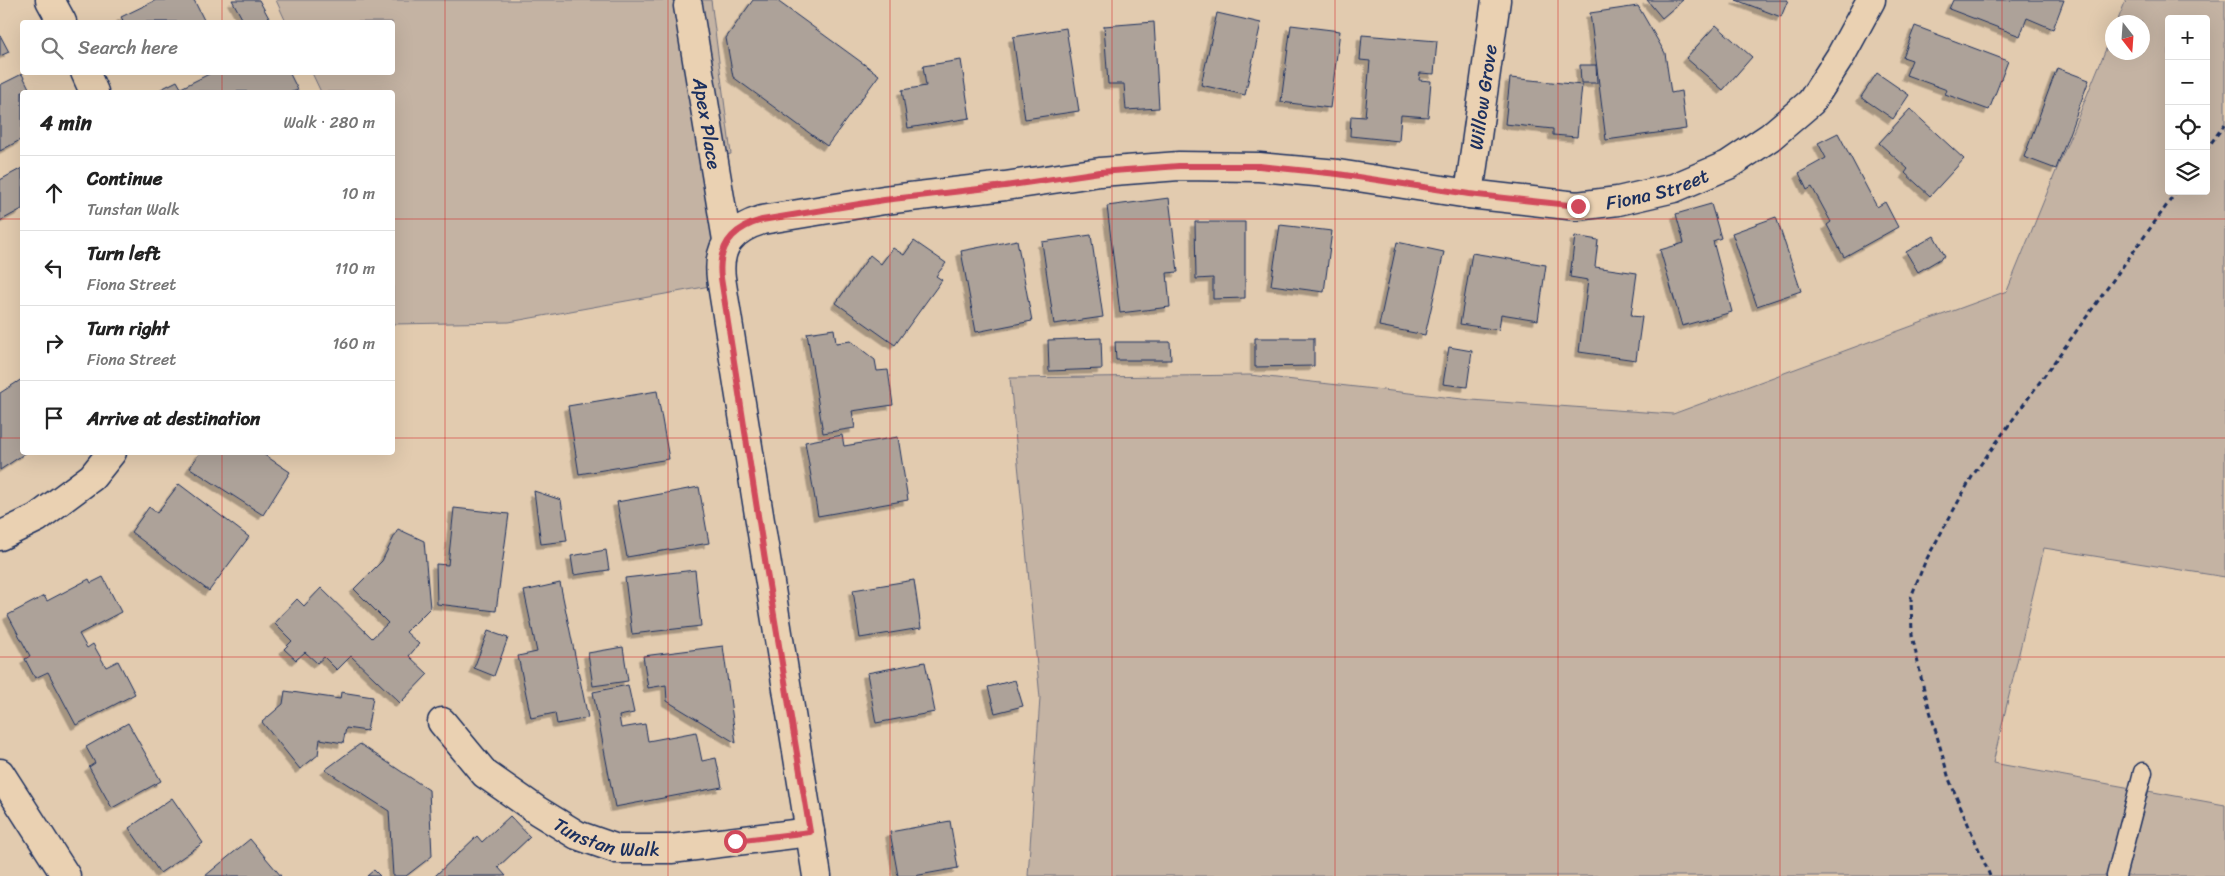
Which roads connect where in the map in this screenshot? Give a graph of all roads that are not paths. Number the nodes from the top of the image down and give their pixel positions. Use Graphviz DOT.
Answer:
graph roads {
  1 [pos="50,0"];
  2 [pos="1496,0"];
  3 [pos="1871,0"];
  4 [pos="688,6"];
  5 [pos="61,20"];
  6 [pos="86,75"];
  7 [pos="93,90"];
  8 [pos="1469,194"];
  9 [pos="727,240"];
  10 [pos="110,455"];
  11 [pos="0,536"];
  12 [pos="442,722"];
  13 [pos="2143,772"];
  14 [pos="0,773"];
  15 [pos="810,832"];
  16 [pos="66,876"];
  17 [pos="817,876"];
  18 [pos="2116,876"];
  1 -- 5 [label="street"];
  2 -- 8 [label="street, Willow Grove"];
  3 -- 8 [label="street, Fiona Street"];
  4 -- 9 [label="street, Apex Place"];
  6 -- 7 [label="street"];
  8 -- 9 [label="street, Fiona Street"];
  9 -- 15 [label="street"];
  10 -- 11 [label="street"];
  12 -- 15 [label="street, Tunstan Walk"];
  13 -- 18 [label="lane"];
  14 -- 16 [label="street"];
  15 -- 17 [label="street"];
}
